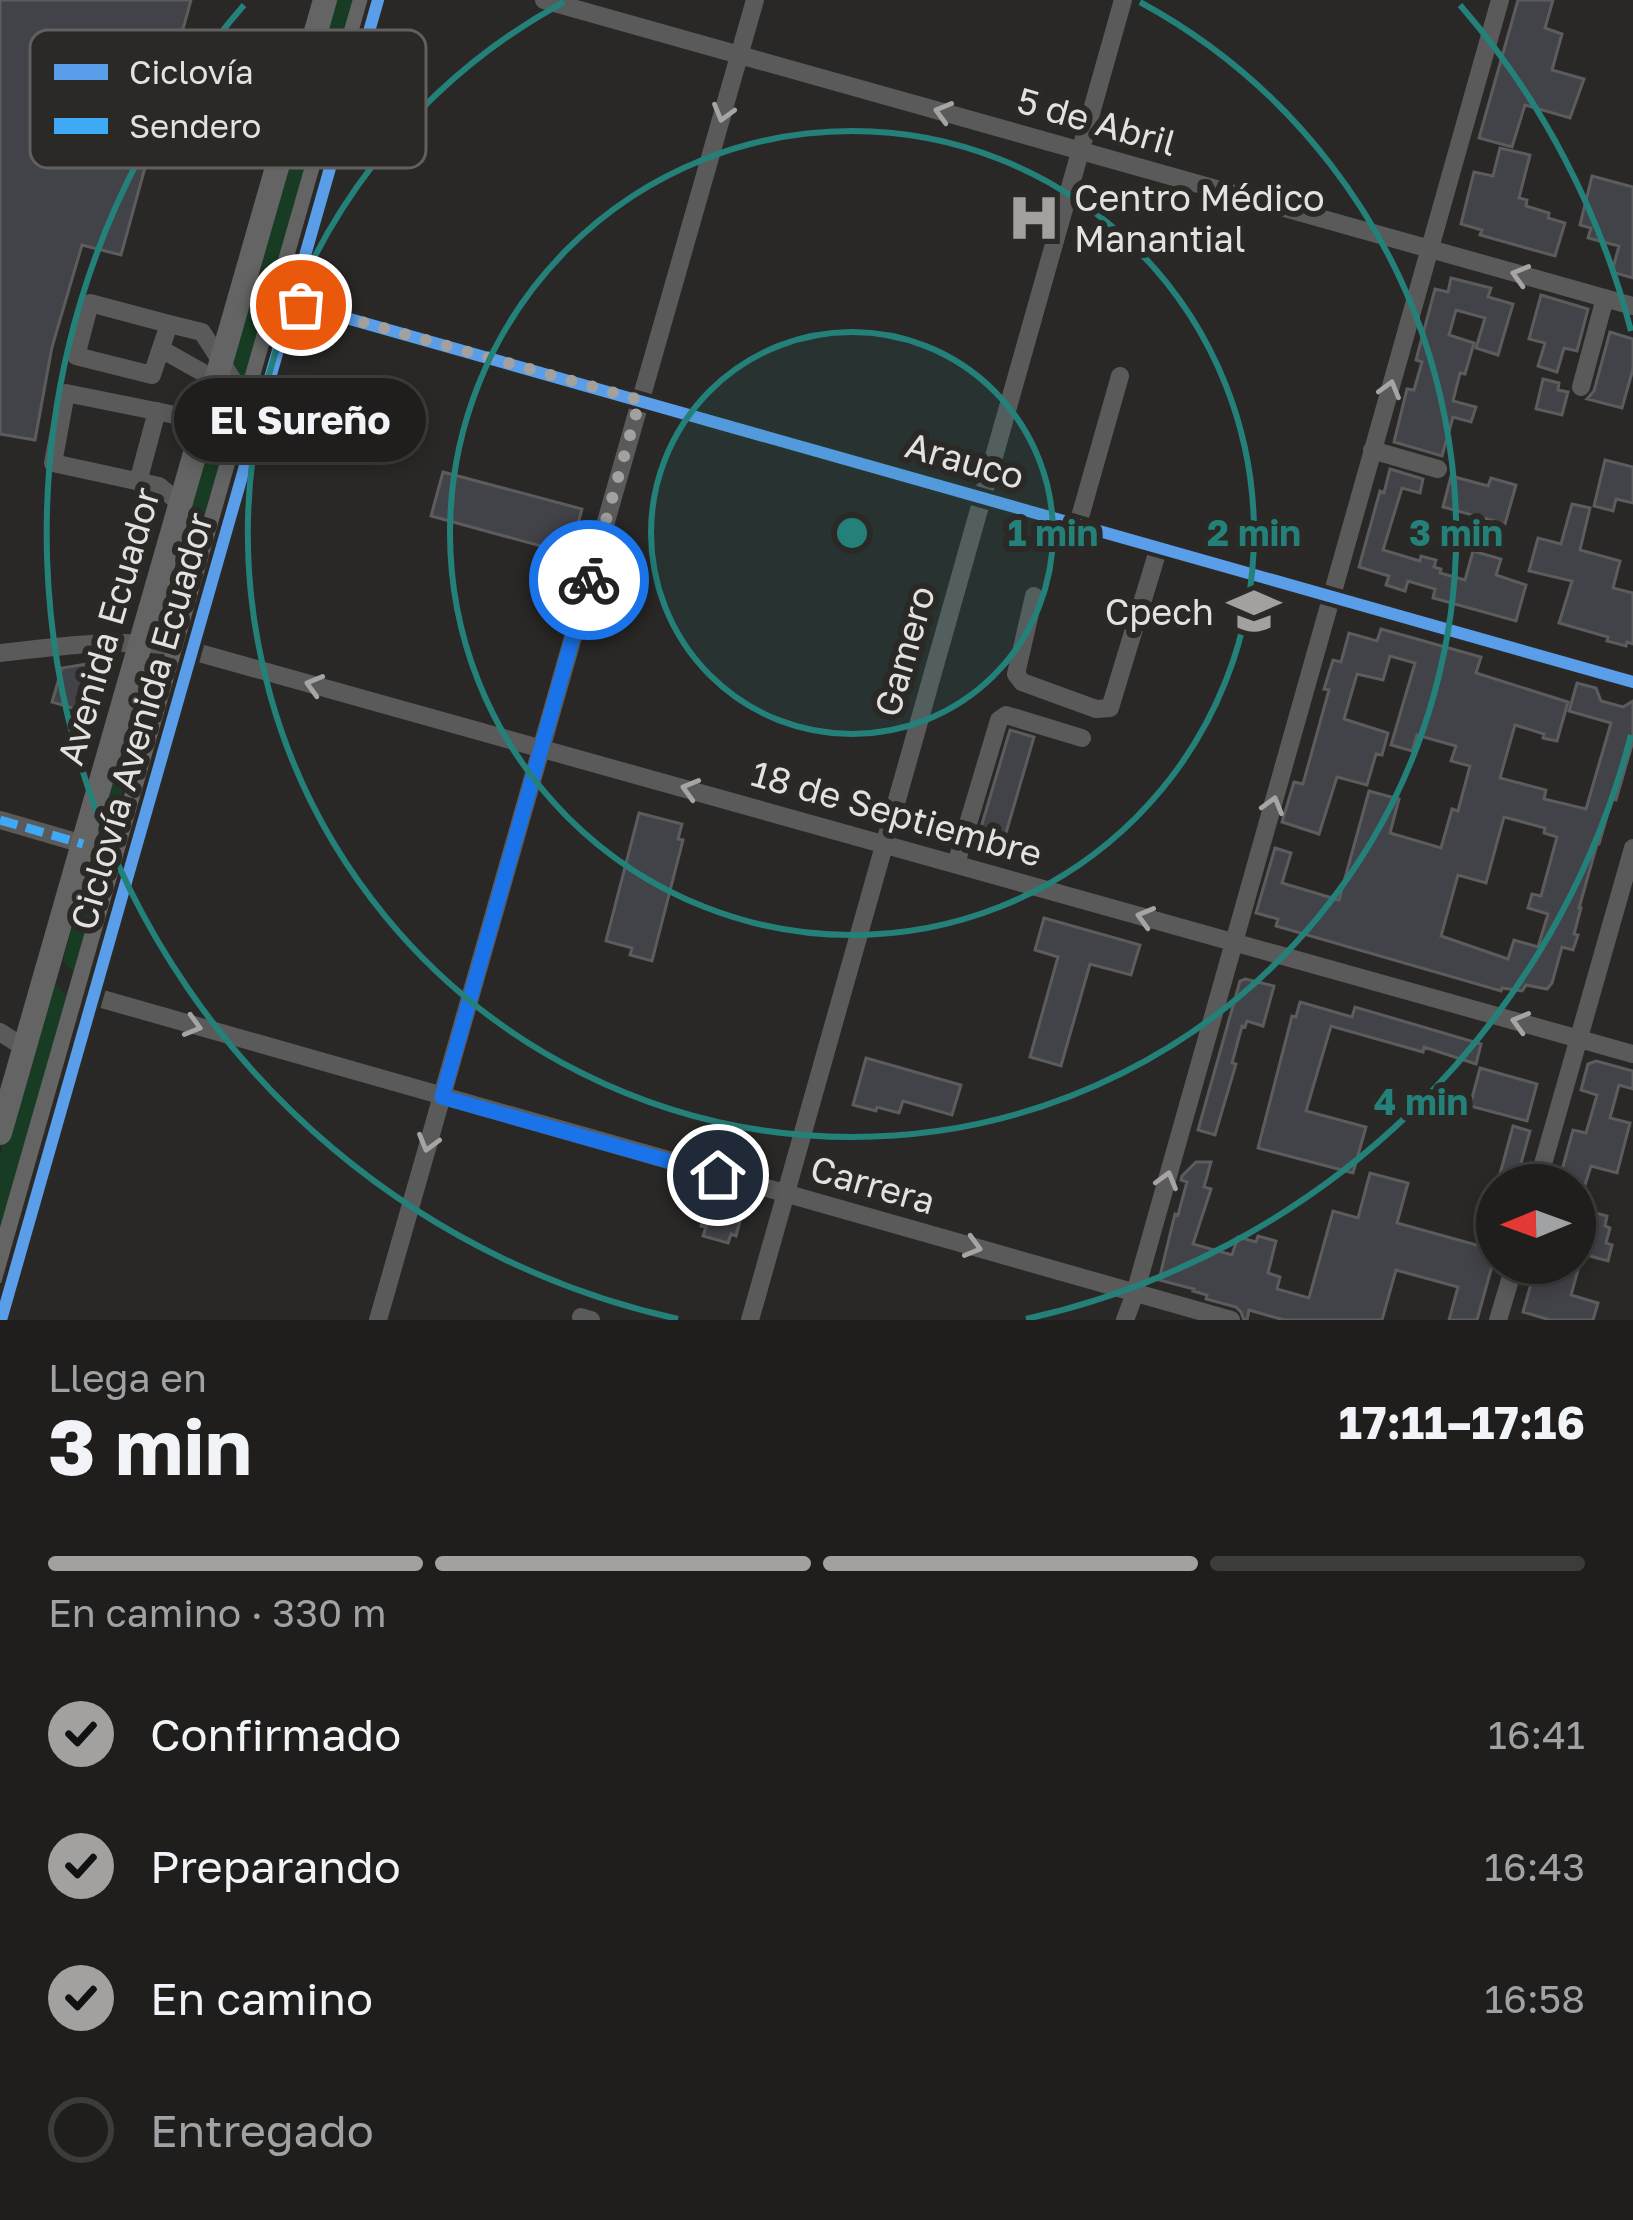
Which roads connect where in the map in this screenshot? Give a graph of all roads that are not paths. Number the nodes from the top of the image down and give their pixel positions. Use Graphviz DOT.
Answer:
graph roads {
  1 [pos="325,0"];
  2 [pos="365,0"];
  3 [pos="544,0"];
  4 [pos="754,0"];
  5 [pos="1123,0"];
  6 [pos="1500,0"];
  7 [pos="316,30"];
  8 [pos="356,30"];
  9 [pos="739,55"];
  10 [pos="1080,151"];
  11 [pos="276,168"];
  12 [pos="317,168"];
  13 [pos="1429,249"];
  14 [pos="253,251"];
  15 [pos="1605,298"];
  16 [pos="279,299"];
  17 [pos="1633,306"];
  18 [pos="169,324"];
  19 [pos="161,349"];
  20 [pos="219,372"];
  21 [pos="1120,376"];
  22 [pos="1581,387"];
  23 [pos="640,400"];
  24 [pos="157,411"];
  25 [pos="245,419"];
  26 [pos="205,421"];
  27 [pos="1372,450"];
  28 [pos="1438,469"];
  29 [pos="138,482"];
  30 [pos="982,496"];
  31 [pos="181,504"];
  32 [pos="1078,524"];
  33 [pos="1159,547"];
  34 [pos="1034,596"];
  35 [pos="1331,596"];
  36 [pos="142,641"];
  37 [pos="178,647"];
  38 [pos="0,653"];
  39 [pos="1633,682"];
  40 [pos="1082,738"];
  41 [pos="542,748"];
  42 [pos="0,820"];
  43 [pos="883,843"];
  44 [pos="83,844"];
  45 [pos="1633,848"];
  46 [pos="956,864"];
  47 [pos="1625,906"];
  48 [pos="1234,942"];
  49 [pos="52,952"];
  50 [pos="81,993"];
  51 [pos="0,1032"];
  52 [pos="1578,1039"];
  53 [pos="25,1048"];
  54 [pos="1633,1054"];
  55 [pos="442,1097"];
  56 [pos="0,1133"];
  57 [pos="1543,1164"];
  58 [pos="786,1194"];
  59 [pos="0,1271"];
  60 [pos="1508,1284"];
  61 [pos="1135,1293"];
  62 [pos="377,1320"];
  63 [pos="750,1320"];
  64 [pos="1124,1320"];
  65 [pos="1231,1320"];
  66 [pos="1498,1320"];
  1 -- 7 [label="main road, Avenida Ecuador"];
  2 -- 8 [label="main road, Avenida Ecuador"];
  3 -- 9 [label="street, 5 de Abril"];
  4 -- 9 [label="street"];
  5 -- 10 [label="street, Gamero"];
  6 -- 13 [label="street"];
  10 -- 9 [label="street, 5 de Abril, one-way"];
  9 -- 23 [label="street, one-way"];
  10 -- 13 [label="street, 5 de Abril"];
  10 -- 30 [label="street, Gamero"];
  11 -- 14 [label="main road, Avenida Ecuador"];
  12 -- 16 [label="main road, Avenida Ecuador"];
  15 -- 13 [label="street, 5 de Abril, one-way"];
  27 -- 13 [label="street, one-way"];
  14 -- 16 [label="main road"];
  14 -- 20 [label="main road, Avenida Ecuador"];
  15 -- 17 [label="street, 5 de Abril"];
  15 -- 22 [label="street"];
  16 -- 23 [label="street, Arauco"];
  16 -- 25 [label="main road, Avenida Ecuador"];
  18 -- 19 [label="street"];
  18 -- 19 [label="street"];
  18 -- 20 [label="street"];
  19 -- 20 [label="street"];
  20 -- 25 [label="street"];
  20 -- 26 [label="main road, Avenida Ecuador"];
  21 -- 32 [label="street"];
  23 -- 30 [label="street, Arauco"];
  23 -- 41 [label="street"];
  24 -- 26 [label="street"];
  24 -- 29 [label="street"];
  24 -- 29 [label="street"];
  25 -- 37 [label="main road, Avenida Ecuador"];
  26 -- 31 [label="main road, Avenida Ecuador"];
  27 -- 28 [label="street"];
  27 -- 35 [label="street"];
  29 -- 31 [label="street"];
  30 -- 32 [label="street, Arauco"];
  30 -- 43 [label="street, Gamero"];
  31 -- 36 [label="main road, Avenida Ecuador"];
  32 -- 33 [label="street, Arauco"];
  33 -- 34 [label="street"];
  33 -- 35 [label="street, Arauco"];
  35 -- 39 [label="street, Arauco"];
  48 -- 35 [label="street, one-way"];
  36 -- 37 [label="street, 18 de Septiembre"];
  36 -- 38 [label="street, 18 de Septiembre"];
  36 -- 44 [label="main road, Avenida Ecuador"];
  41 -- 37 [label="street, 18 de Septiembre, one-way"];
  37 -- 50 [label="main road, Avenida Ecuador"];
  40 -- 46 [label="street"];
  43 -- 41 [label="street, 18 de Septiembre, one-way"];
  41 -- 55 [label="street"];
  42 -- 44 [label="street"];
  43 -- 46 [label="street, 18 de Septiembre"];
  43 -- 58 [label="street, Gamero"];
  44 -- 49 [label="main road, Avenida Ecuador"];
  45 -- 47 [label="street"];
  48 -- 46 [label="street, 18 de Septiembre, one-way"];
  47 -- 52 [label="street"];
  52 -- 48 [label="street, 18 de Septiembre, one-way"];
  61 -- 48 [label="street, one-way"];
  49 -- 50 [label="main road"];
  49 -- 53 [label="main road, Avenida Ecuador"];
  50 -- 55 [label="street, Carrera, one-way"];
  50 -- 59 [label="main road, Avenida Ecuador"];
  51 -- 53 [label="street"];
  52 -- 54 [label="street, 18 de Septiembre"];
  52 -- 57 [label="street"];
  53 -- 56 [label="main road, Avenida Ecuador"];
  55 -- 58 [label="street, Carrera"];
  55 -- 62 [label="street, one-way"];
  58 -- 61 [label="street, Carrera, one-way"];
  58 -- 63 [label="street, Gamero"];
  60 -- 66 [label="street"];
  61 -- 64 [label="street"];
  61 -- 65 [label="street, Carrera"];
}
